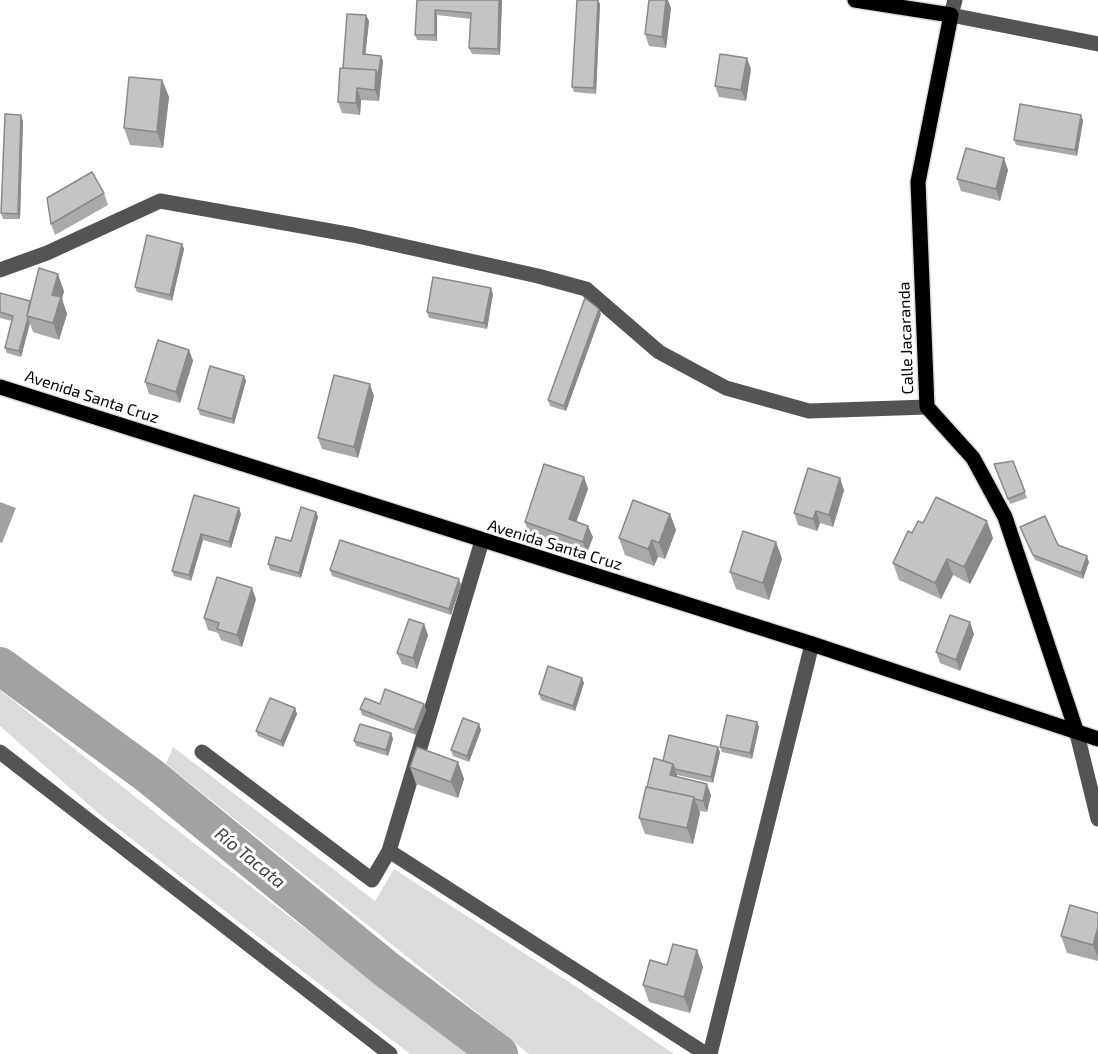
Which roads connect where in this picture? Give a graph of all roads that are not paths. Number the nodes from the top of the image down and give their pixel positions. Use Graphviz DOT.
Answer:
graph roads {
  1 [pos="855,0"];
  2 [pos="953,7"];
  3 [pos="1098,44"];
  4 [pos="0,270"];
  5 [pos="0,387"];
  6 [pos="927,407"];
  7 [pos="482,541"];
  8 [pos="812,644"];
  9 [pos="1076,730"];
  10 [pos="1098,739"];
  11 [pos="0,752"];
  12 [pos="202,752"];
  13 [pos="1098,819"];
  14 [pos="389,851"];
  15 [pos="390,1054"];
  16 [pos="708,1054"];
  1 -- 2 [label="main road"];
  2 -- 3 [label="street"];
  2 -- 6 [label="main road, Calle Jacaranda"];
  4 -- 6 [label="street"];
  5 -- 7 [label="main road, Avenida Santa Cruz"];
  6 -- 9 [label="main road, Calle Jacaranda"];
  7 -- 8 [label="main road, Avenida Santa Cruz"];
  7 -- 14 [label="street"];
  8 -- 9 [label="main road, Avenida Santa Cruz"];
  8 -- 16 [label="street"];
  9 -- 10 [label="main road, Avenida Santa Cruz"];
  9 -- 13 [label="street, Calle Jacaranda"];
  11 -- 15 [label="street"];
  12 -- 14 [label="street"];
  14 -- 16 [label="street"];
}
